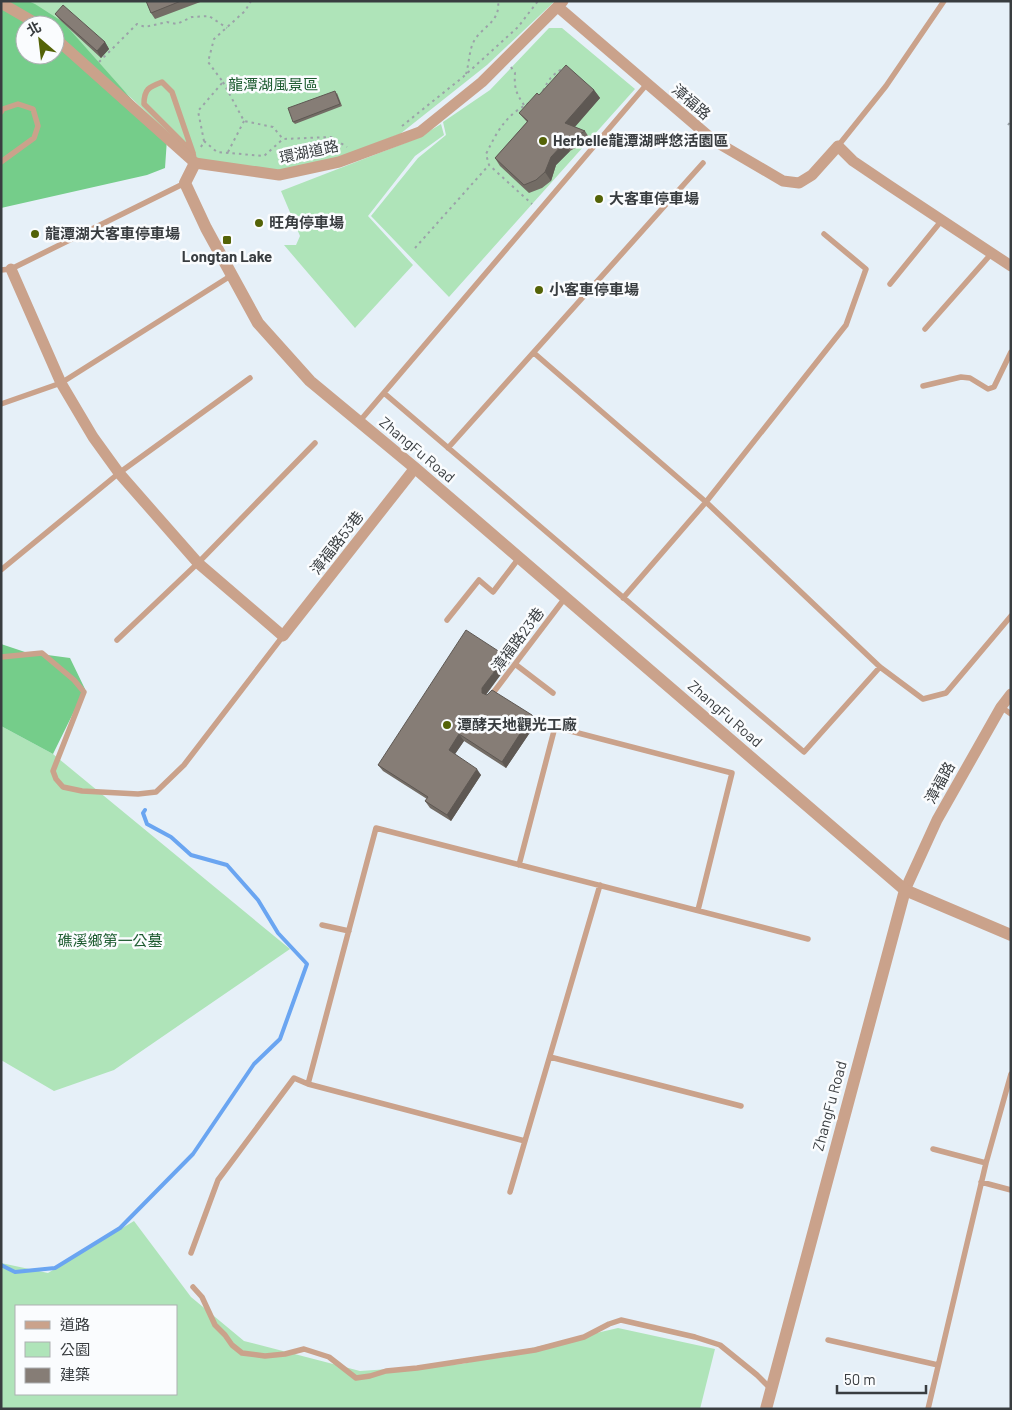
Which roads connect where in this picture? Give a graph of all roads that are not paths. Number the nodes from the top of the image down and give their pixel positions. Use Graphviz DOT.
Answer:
graph roads {
  1 [pos="944,1"];
  2 [pos="1,3"];
  3 [pos="560,4"];
  4 [pos="22,15"];
  5 [pos="65,47"];
  6 [pos="647,84"];
  7 [pos="1,112"];
  8 [pos="838,146"];
  9 [pos="194,158"];
  10 [pos="1,162"];
  11 [pos="703,163"];
  12 [pos="185,183"];
  13 [pos="942,220"];
  14 [pos="824,234"];
  15 [pos="992,253"];
  16 [pos="1011,266"];
  17 [pos="6,269"];
  18 [pos="232,275"];
  19 [pos="890,284"];
  20 [pos="925,328"];
  21 [pos="1011,352"];
  22 [pos="534,353"];
  23 [pos="250,378"];
  24 [pos="61,383"];
  25 [pos="923,386"];
  26 [pos="384,393"];
  27 [pos="1,404"];
  28 [pos="359,422"];
  29 [pos="315,443"];
  30 [pos="448,448"];
  31 [pos="415,468"];
  32 [pos="119,473"];
  33 [pos="706,502"];
  34 [pos="519,558"];
  35 [pos="198,562"];
  36 [pos="1,570"];
  37 [pos="566,598"];
  38 [pos="624,598"];
  39 [pos="1011,616"];
  40 [pos="447,620"];
  41 [pos="283,636"];
  42 [pos="117,640"];
  43 [pos="1,657"];
  44 [pos="515,664"];
  45 [pos="880,667"];
  46 [pos="553,693"];
  47 [pos="1011,694"];
  48 [pos="490,697"];
  49 [pos="1006,710"];
  50 [pos="519,865"];
  51 [pos="600,885"];
  52 [pos="905,890"];
  53 [pos="698,910"];
  54 [pos="322,925"];
  55 [pos="349,931"];
  56 [pos="1011,935"];
  57 [pos="808,939"];
  58 [pos="550,1057"];
  59 [pos="1011,1074"];
  60 [pos="308,1084"];
  61 [pos="741,1106"];
  62 [pos="525,1141"];
  63 [pos="933,1149"];
  64 [pos="986,1163"];
  65 [pos="981,1182"];
  66 [pos="1011,1190"];
  67 [pos="510,1192"];
  68 [pos="191,1253"];
  69 [pos="193,1287"];
  70 [pos="828,1340"];
  71 [pos="938,1365"];
  72 [pos="772,1390"];
  73 [pos="766,1409"];
  74 [pos="928,1409"];
  1 -- 8 [label="lane, 漳福路"];
  2 -- 4 [label="street"];
  3 -- 6 [label="street, 漳福路"];
  3 -- 9 [label="street, 環湖道路"];
  5 -- 9 [label="street"];
  6 -- 8 [label="street, 漳福路"];
  6 -- 26 [label="lane"];
  7 -- 10 [label="lane"];
  8 -- 13 [label="street"];
  9 -- 9 [label="lane"];
  9 -- 12 [label="street"];
  11 -- 22 [label="lane"];
  12 -- 17 [label="lane"];
  12 -- 18 [label="street, ZhangFu Road"];
  13 -- 15 [label="street"];
  13 -- 19 [label="lane"];
  14 -- 33 [label="lane"];
  15 -- 16 [label="street"];
  15 -- 20 [label="lane"];
  17 -- 24 [label="street"];
  18 -- 24 [label="lane"];
  18 -- 28 [label="street, ZhangFu Road"];
  21 -- 25 [label="lane"];
  22 -- 30 [label="lane"];
  22 -- 33 [label="lane"];
  23 -- 32 [label="lane"];
  24 -- 27 [label="lane"];
  24 -- 32 [label="street"];
  26 -- 28 [label="lane"];
  26 -- 30 [label="lane"];
  28 -- 31 [label="street, ZhangFu Road"];
  29 -- 35 [label="lane"];
  30 -- 38 [label="lane"];
  31 -- 34 [label="street, ZhangFu Road"];
  31 -- 41 [label="street, 漳福路53巷"];
  32 -- 35 [label="street"];
  32 -- 36 [label="lane"];
  33 -- 38 [label="lane"];
  33 -- 45 [label="lane"];
  34 -- 37 [label="street, ZhangFu Road"];
  34 -- 40 [label="lane"];
  35 -- 41 [label="street"];
  35 -- 42 [label="lane"];
  37 -- 44 [label="lane, 漳福路23巷"];
  37 -- 52 [label="street, ZhangFu Road"];
  38 -- 45 [label="lane"];
  39 -- 45 [label="lane"];
  41 -- 43 [label="lane"];
  44 -- 46 [label="lane"];
  44 -- 48 [label="lane, 漳福路23巷"];
  47 -- 49 [label="street, 漳福路"];
  49 -- 52 [label="street, 漳福路"];
  50 -- 51 [label="lane"];
  50 -- 53 [label="lane"];
  50 -- 55 [label="lane"];
  51 -- 53 [label="lane"];
  51 -- 58 [label="lane"];
  52 -- 56 [label="street"];
  52 -- 72 [label="street, ZhangFu Road"];
  53 -- 57 [label="lane"];
  54 -- 55 [label="lane"];
  55 -- 60 [label="lane"];
  58 -- 61 [label="lane"];
  58 -- 62 [label="lane"];
  59 -- 64 [label="lane"];
  60 -- 62 [label="lane"];
  60 -- 68 [label="lane"];
  62 -- 67 [label="lane"];
  63 -- 64 [label="lane"];
  64 -- 65 [label="lane"];
  65 -- 66 [label="lane"];
  65 -- 71 [label="lane"];
  69 -- 72 [label="lane"];
  70 -- 71 [label="lane"];
  71 -- 74 [label="lane"];
  72 -- 73 [label="street, ZhangFu Road"];
}
